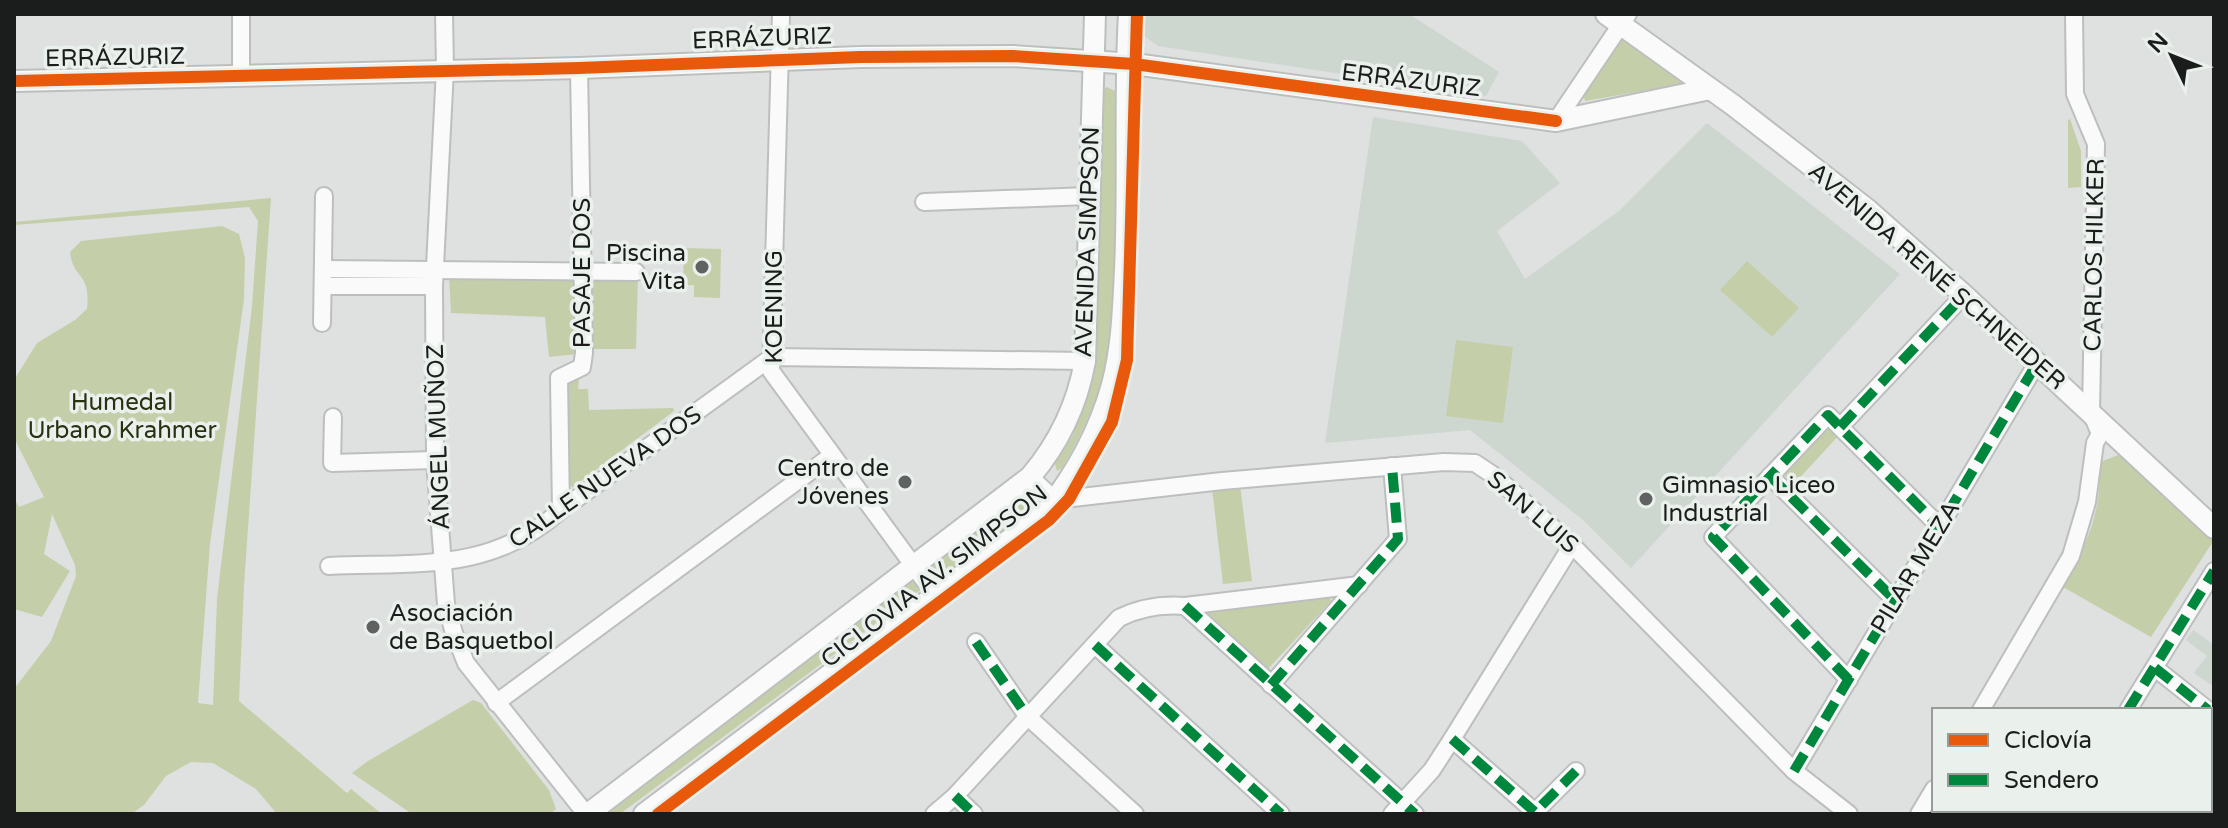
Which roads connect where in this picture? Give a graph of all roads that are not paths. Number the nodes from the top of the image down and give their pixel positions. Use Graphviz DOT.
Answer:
graph roads {
  1 [pos="241,14"];
  2 [pos="444,14"];
  3 [pos="781,14"];
  4 [pos="1095,14"];
  5 [pos="1129,14"];
  6 [pos="2074,14"];
  7 [pos="1616,17"];
  8 [pos="778,60"];
  9 [pos="1093,61"];
  10 [pos="1126,64"];
  11 [pos="579,68"];
  12 [pos="445,69"];
  13 [pos="241,76"];
  14 [pos="14,81"];
  15 [pos="1710,89"];
  16 [pos="1556,121"];
  17 [pos="324,196"];
  18 [pos="1089,196"];
  19 [pos="924,202"];
  20 [pos="636,272"];
  21 [pos="584,273"];
  22 [pos="323,278"];
  23 [pos="434,279"];
  24 [pos="1964,295"];
  25 [pos="322,323"];
  26 [pos="772,357"];
  27 [pos="1085,361"];
  28 [pos="2037,363"];
  29 [pos="2091,412"];
  30 [pos="333,417"];
  31 [pos="1834,421"];
  32 [pos="831,456"];
  33 [pos="435,460"];
  34 [pos="1392,466"];
  35 [pos="1770,476"];
  36 [pos="1030,477"];
  37 [pos="1055,500"];
  38 [pos="561,510"];
  39 [pos="1939,526"];
  40 [pos="2214,528"];
  41 [pos="1572,545"];
  42 [pos="442,562"];
  43 [pos="329,566"];
  44 [pos="914,566"];
  45 [pos="2214,571"];
  46 [pos="1359,585"];
  47 [pos="935,595"];
  48 [pos="1895,600"];
  49 [pos="1185,606"];
  50 [pos="976,642"];
  51 [pos="1095,645"];
  52 [pos="2155,668"];
  53 [pos="1849,680"];
  54 [pos="1271,685"];
  55 [pos="496,703"];
  56 [pos="1982,708"];
  57 [pos="2129,708"];
  58 [pos="2206,708"];
  59 [pos="1027,716"];
  60 [pos="1452,739"];
  61 [pos="1576,771"];
  62 [pos="1794,771"];
  63 [pos="1932,792"];
  64 [pos="955,796"];
  65 [pos="1397,808"];
  66 [pos="587,814"];
  67 [pos="644,814"];
  68 [pos="934,814"];
  69 [pos="974,814"];
  70 [pos="1135,814"];
  71 [pos="1281,814"];
  72 [pos="1415,814"];
  73 [pos="1849,814"];
  74 [pos="1919,814"];
  1 -- 13 [label="street"];
  2 -- 12 [label="street, ÁNGEL MUÑOZ"];
  3 -- 8 [label="street, KOENING"];
  4 -- 9 [label="main road, AVENIDA SIMPSON"];
  5 -- 10 [label="main road, AVENIDA SIMPSON"];
  6 -- 29 [label="street, CARLOS HILKER"];
  7 -- 15 [label="main road, AVENIDA RENÉ SCHNEIDER"];
  7 -- 16 [label="street"];
  8 -- 9 [label="main road, ERRÁZURIZ"];
  8 -- 11 [label="main road, ERRÁZURIZ"];
  8 -- 26 [label="street, KOENING"];
  9 -- 10 [label="main road, ERRÁZURIZ"];
  9 -- 18 [label="main road, AVENIDA SIMPSON"];
  10 -- 16 [label="main road, ERRÁZURIZ"];
  10 -- 37 [label="main road, AVENIDA SIMPSON"];
  11 -- 12 [label="main road, ERRÁZURIZ"];
  11 -- 21 [label="street, PASAJE DOS"];
  12 -- 13 [label="main road, ERRÁZURIZ"];
  12 -- 23 [label="street, ÁNGEL MUÑOZ"];
  13 -- 14 [label="main road, ERRÁZURIZ"];
  15 -- 16 [label="main road, ERRÁZURIZ"];
  15 -- 24 [label="main road, AVENIDA RENÉ SCHNEIDER"];
  17 -- 22 [label="street"];
  18 -- 19 [label="street"];
  18 -- 27 [label="main road, AVENIDA SIMPSON"];
  20 -- 21 [label="street"];
  21 -- 23 [label="street"];
  21 -- 38 [label="street, PASAJE DOS"];
  22 -- 23 [label="street"];
  22 -- 25 [label="street"];
  23 -- 33 [label="street, ÁNGEL MUÑOZ"];
  24 -- 28 [label="main road, AVENIDA RENÉ SCHNEIDER"];
  24 -- 31 [label="street"];
  26 -- 27 [label="street"];
  26 -- 32 [label="street, KOENING"];
  26 -- 38 [label="street, CALLE NUEVA DOS"];
  27 -- 36 [label="main road, AVENIDA SIMPSON"];
  28 -- 29 [label="main road, AVENIDA RENÉ SCHNEIDER"];
  28 -- 39 [label="street, PILAR MEZA"];
  29 -- 40 [label="main road, AVENIDA RENÉ SCHNEIDER"];
  29 -- 56 [label="street, CARLOS HILKER"];
  30 -- 33 [label="street"];
  31 -- 35 [label="street"];
  31 -- 39 [label="street"];
  32 -- 44 [label="street, KOENING"];
  32 -- 55 [label="street"];
  33 -- 42 [label="street, ÁNGEL MUÑOZ"];
  34 -- 37 [label="street, SAN LUIS"];
  34 -- 41 [label="street, SAN LUIS"];
  34 -- 46 [label="street"];
  35 -- 48 [label="street"];
  35 -- 53 [label="street"];
  36 -- 37 [label="street"];
  36 -- 44 [label="main road, AVENIDA SIMPSON"];
  37 -- 47 [label="main road, AVENIDA SIMPSON"];
  38 -- 42 [label="street, CALLE NUEVA DOS"];
  39 -- 48 [label="street, PILAR MEZA"];
  41 -- 60 [label="street"];
  41 -- 62 [label="street, SAN LUIS"];
  42 -- 43 [label="street, CALLE NUEVA DOS"];
  42 -- 55 [label="street, ÁNGEL MUÑOZ"];
  44 -- 47 [label="street, KOENING"];
  44 -- 66 [label="main road, AVENIDA SIMPSON"];
  45 -- 52 [label="street"];
  46 -- 49 [label="street"];
  46 -- 54 [label="street"];
  47 -- 67 [label="main road, AVENIDA SIMPSON"];
  48 -- 53 [label="street, PILAR MEZA"];
  49 -- 51 [label="street"];
  49 -- 54 [label="street"];
  50 -- 59 [label="street"];
  51 -- 59 [label="street"];
  51 -- 71 [label="street"];
  52 -- 57 [label="street"];
  52 -- 58 [label="street"];
  53 -- 62 [label="street, PILAR MEZA"];
  54 -- 65 [label="street"];
  55 -- 66 [label="street, ÁNGEL MUÑOZ"];
  59 -- 64 [label="street"];
  59 -- 70 [label="street"];
  60 -- 61 [label="street"];
  60 -- 65 [label="street"];
  62 -- 73 [label="street, SAN LUIS"];
  63 -- 74 [label="street"];
  64 -- 68 [label="street"];
  64 -- 69 [label="street"];
  65 -- 72 [label="street"];
}
